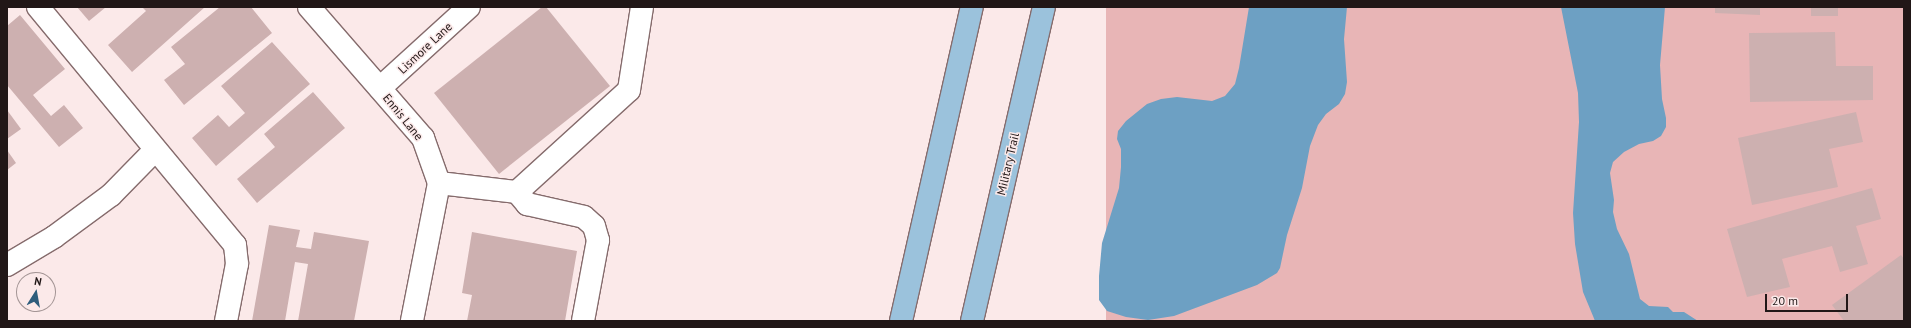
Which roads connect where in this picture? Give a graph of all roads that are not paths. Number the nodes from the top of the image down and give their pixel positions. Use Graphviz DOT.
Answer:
graph roads {
  1 [pos="38,7"];
  2 [pos="309,7"];
  3 [pos="469,7"];
  4 [pos="642,7"];
  5 [pos="972,7"];
  6 [pos="1044,7"];
  7 [pos="380,88"];
  8 [pos="155,150"];
  9 [pos="439,183"];
  10 [pos="517,192"];
  11 [pos="7,265"];
  12 [pos="226,321"];
  13 [pos="412,321"];
  14 [pos="583,321"];
  15 [pos="901,321"];
  16 [pos="972,321"];
  1 -- 8 [label="street"];
  2 -- 7 [label="street, Ennis Lane"];
  3 -- 7 [label="street, Lismore Lane"];
  4 -- 10 [label="street"];
  5 -- 15 [label="main road"];
  6 -- 16 [label="main road, Military Trail"];
  7 -- 9 [label="street, Ennis Lane"];
  8 -- 11 [label="street"];
  8 -- 12 [label="street"];
  9 -- 10 [label="street"];
  9 -- 13 [label="street"];
  10 -- 14 [label="street"];
}
